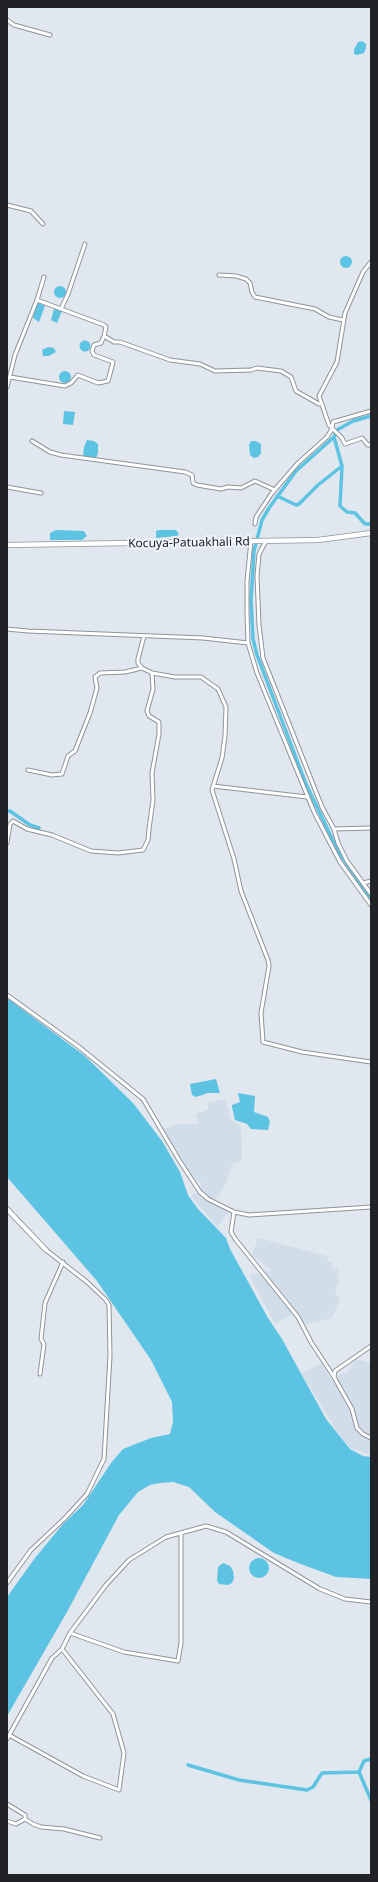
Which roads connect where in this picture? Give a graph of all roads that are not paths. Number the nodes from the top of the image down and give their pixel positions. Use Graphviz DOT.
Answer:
graph roads {
  1 [pos="7,20"];
  2 [pos="50,34"];
  3 [pos="7,205"];
  4 [pos="43,224"];
  5 [pos="85,244"];
  6 [pos="371,262"];
  7 [pos="219,275"];
  8 [pos="44,277"];
  9 [pos="37,300"];
  10 [pos="61,309"];
  11 [pos="343,320"];
  12 [pos="104,336"];
  13 [pos="10,376"];
  14 [pos="7,387"];
  15 [pos="319,404"];
  16 [pos="371,412"];
  17 [pos="333,430"];
  18 [pos="32,442"];
  19 [pos="371,445"];
  20 [pos="7,487"];
  21 [pos="275,490"];
  22 [pos="41,492"];
  23 [pos="255,524"];
  24 [pos="371,533"];
  25 [pos="252,541"];
  26 [pos="265,541"];
  27 [pos="7,545"];
  28 [pos="7,629"];
  29 [pos="144,636"];
  30 [pos="248,642"];
  31 [pos="142,668"];
  32 [pos="152,673"];
  33 [pos="28,770"];
  34 [pos="213,786"];
  35 [pos="307,797"];
  36 [pos="371,828"];
  37 [pos="334,829"];
  38 [pos="7,843"];
  39 [pos="371,881"];
  40 [pos="363,884"];
  41 [pos="371,894"];
  42 [pos="371,905"];
  43 [pos="7,995"];
  44 [pos="371,1062"];
  45 [pos="371,1207"];
  46 [pos="7,1209"];
  47 [pos="234,1212"];
  48 [pos="46,1250"];
  49 [pos="63,1262"];
  50 [pos="371,1346"];
  51 [pos="40,1374"];
  52 [pos="334,1377"];
  53 [pos="371,1438"];
  54 [pos="181,1533"];
  55 [pos="7,1582"];
  56 [pos="371,1602"];
  57 [pos="70,1633"];
  58 [pos="62,1649"];
  59 [pos="9,1735"];
  60 [pos="7,1739"];
  61 [pos="7,1804"];
  62 [pos="25,1819"];
  63 [pos="7,1821"];
  64 [pos="100,1838"];
  1 -- 2 [label="street"];
  3 -- 4 [label="street"];
  5 -- 10 [label="street"];
  6 -- 11 [label="street"];
  7 -- 11 [label="street"];
  8 -- 9 [label="street"];
  9 -- 10 [label="street"];
  9 -- 13 [label="street"];
  10 -- 12 [label="street"];
  11 -- 17 [label="street"];
  12 -- 13 [label="street"];
  12 -- 15 [label="street"];
  13 -- 14 [label="street"];
  16 -- 17 [label="street"];
  17 -- 19 [label="street"];
  17 -- 21 [label="street"];
  18 -- 21 [label="street"];
  20 -- 22 [label="street"];
  21 -- 23 [label="street"];
  24 -- 26 [label="main road, Kocuya-Patuakhali Rd"];
  25 -- 26 [label="main road, Kocuya-Patuakhali Rd"];
  25 -- 27 [label="main road, Kocuya-Patuakhali Rd"];
  25 -- 30 [label="street"];
  26 -- 37 [label="street"];
  28 -- 29 [label="street"];
  29 -- 30 [label="street"];
  29 -- 31 [label="street"];
  30 -- 35 [label="street"];
  31 -- 32 [label="street"];
  31 -- 33 [label="street"];
  32 -- 34 [label="street"];
  32 -- 38 [label="street"];
  34 -- 35 [label="street"];
  34 -- 44 [label="street"];
  35 -- 42 [label="street"];
  36 -- 37 [label="street"];
  37 -- 40 [label="street"];
  39 -- 40 [label="street"];
  40 -- 41 [label="street"];
  43 -- 47 [label="street"];
  45 -- 47 [label="street"];
  46 -- 48 [label="street"];
  47 -- 52 [label="street"];
  48 -- 49 [label="street"];
  49 -- 51 [label="street"];
  49 -- 55 [label="street"];
  50 -- 52 [label="street"];
  52 -- 53 [label="street"];
  54 -- 56 [label="street"];
  54 -- 57 [label="street"];
  54 -- 57 [label="street"];
  57 -- 58 [label="street"];
  58 -- 59 [label="street"];
  58 -- 59 [label="street"];
  59 -- 60 [label="street"];
  61 -- 62 [label="street"];
  62 -- 63 [label="street"];
  62 -- 64 [label="street"];
}
